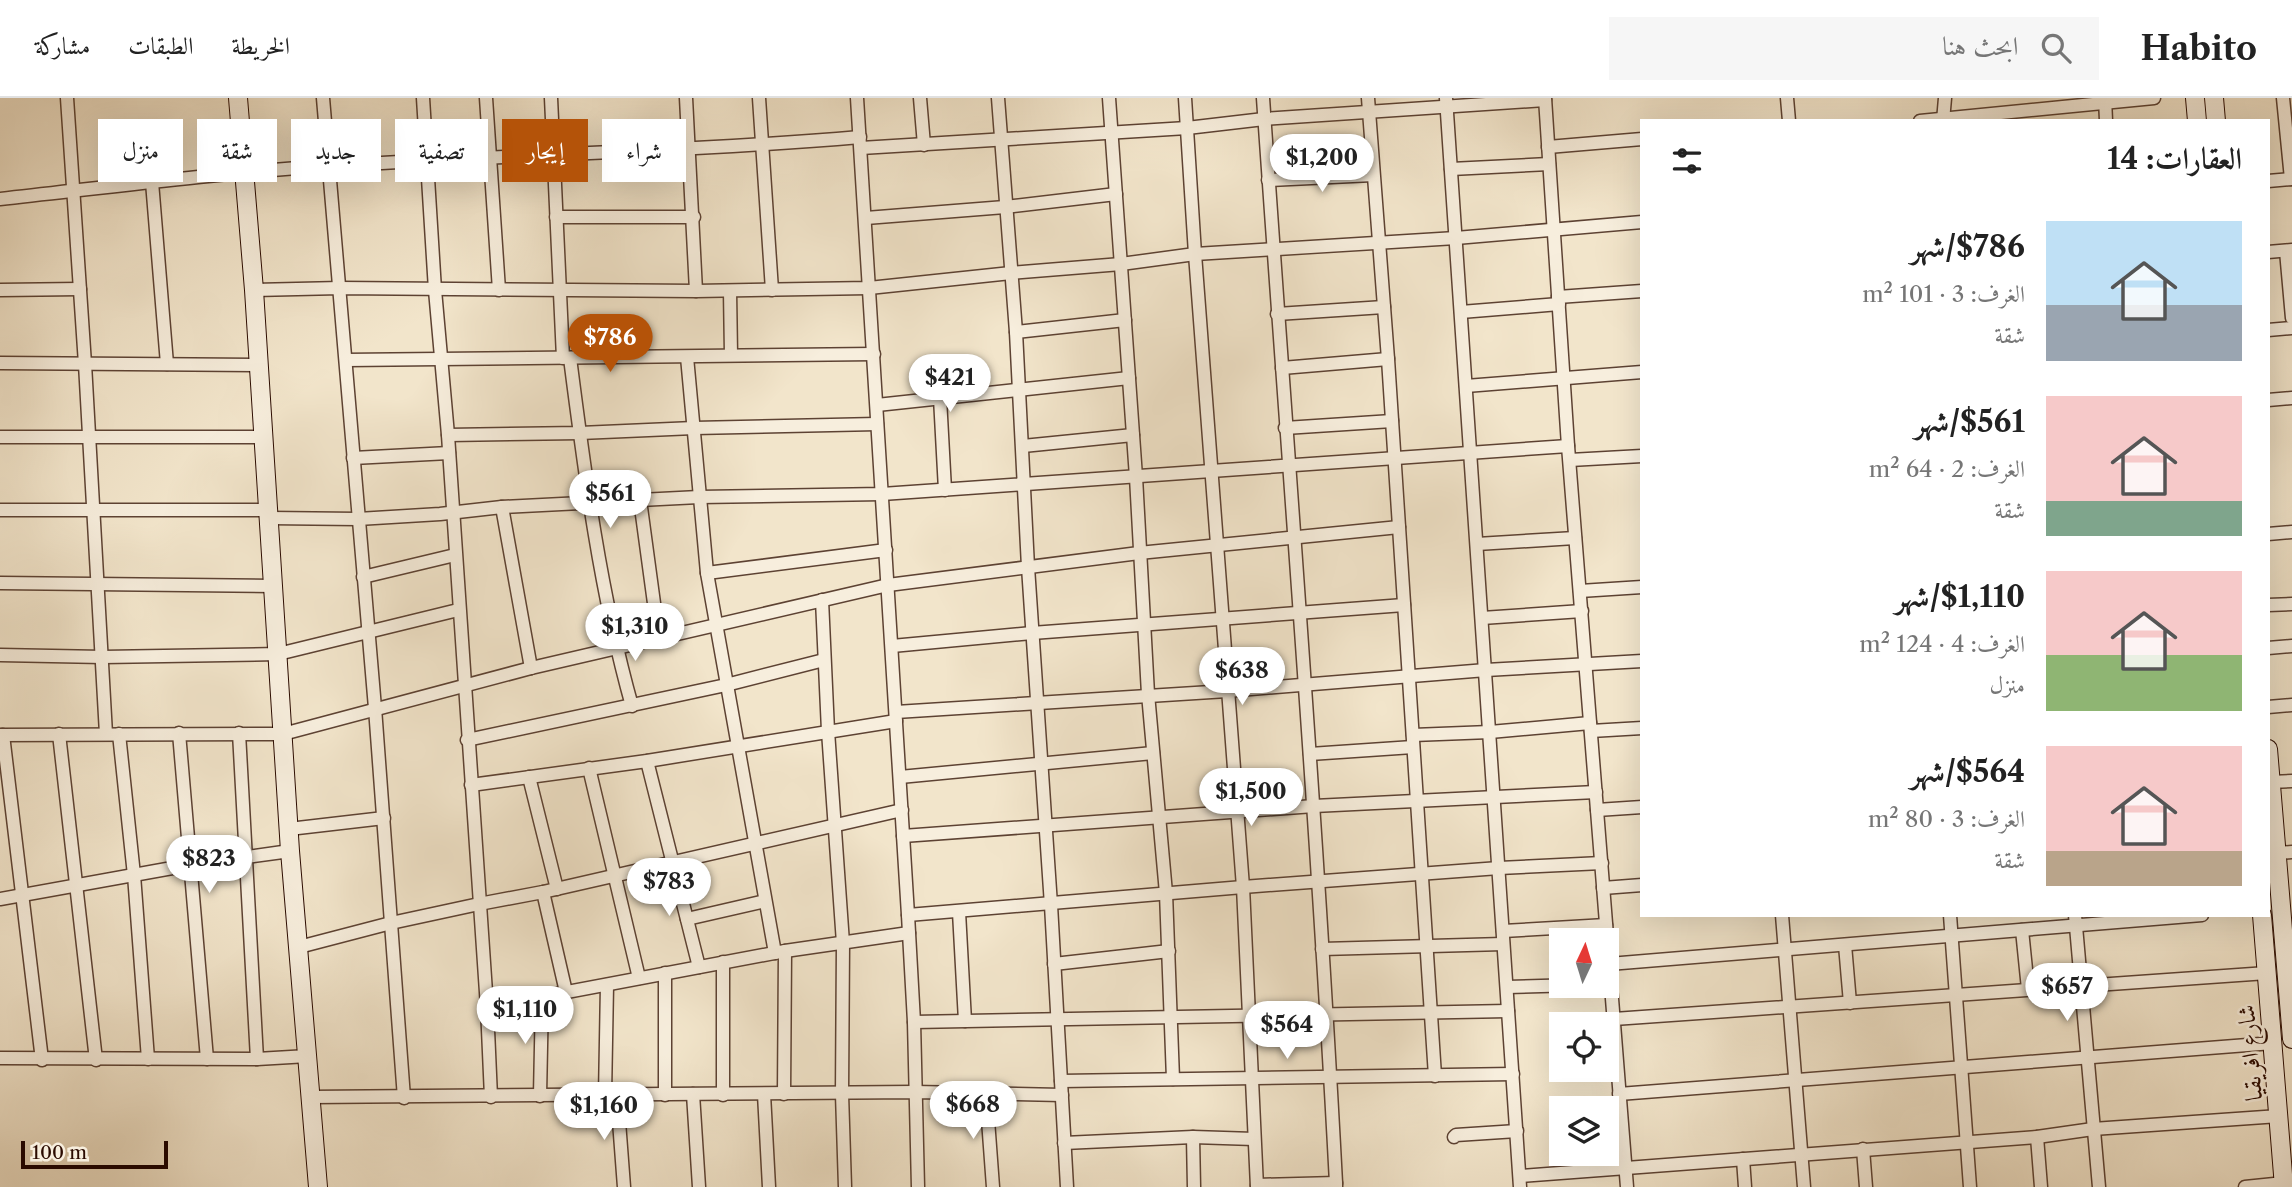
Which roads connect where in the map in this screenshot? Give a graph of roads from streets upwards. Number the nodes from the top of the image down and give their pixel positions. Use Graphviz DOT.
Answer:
graph roads {
  1 [pos="67,98"];
  2 [pos="238,98"];
  3 [pos="323,98"];
  4 [pos="423,98"];
  5 [pos="486,98"];
  6 [pos="551,98"];
  7 [pos="686,98"];
  8 [pos="759,98"];
  9 [pos="857,98"];
  10 [pos="920,98"];
  11 [pos="998,98"];
  12 [pos="1109,98"];
  13 [pos="1185,98"];
  14 [pos="1263,98"];
  15 [pos="1368,98"];
  16 [pos="1787,98"];
  17 [pos="1945,98"];
  18 [pos="2154,98"];
  19 [pos="2195,98"];
  20 [pos="2214,98"];
  21 [pos="1545,99"];
  22 [pos="2105,100"];
  23 [pos="2286,101"];
  24 [pos="1447,103"];
  25 [pos="2029,104"];
  26 [pos="1369,112"];
  27 [pos="240,119"];
  28 [pos="325,119"];
  29 [pos="425,119"];
  30 [pos="551,119"];
  31 [pos="1264,119"];
  32 [pos="1789,119"];
  33 [pos="1943,119"];
  34 [pos="1948,119"];
  35 [pos="2106,119"];
  36 [pos="2197,119"];
  37 [pos="2216,119"];
  38 [pos="1187,128"];
  39 [pos="1112,132"];
  40 [pos="1640,139"];
  41 [pos="1000,140"];
  42 [pos="861,143"];
  43 [pos="924,145"];
  44 [pos="762,146"];
  45 [pos="1548,147"];
  46 [pos="689,148"];
  47 [pos="588,153"];
  48 [pos="502,157"];
  49 [pos="488,158"];
  50 [pos="491,158"];
  51 [pos="1549,164"];
  52 [pos="1451,169"];
  53 [pos="1373,175"];
  54 [pos="2292,179"];
  55 [pos="1268,180"];
  56 [pos="2270,181"];
  57 [pos="152,182"];
  58 [pos="246,182"];
  59 [pos="330,182"];
  60 [pos="429,182"];
  61 [pos="554,182"];
  62 [pos="74,191"];
  63 [pos="1116,194"];
  64 [pos="0,199"];
  65 [pos="1005,207"];
  66 [pos="556,217"];
  67 [pos="694,217"];
  68 [pos="866,218"];
  69 [pos="1640,222"];
  70 [pos="1554,230"];
  71 [pos="1456,238"];
  72 [pos="1378,243"];
  73 [pos="1274,250"];
  74 [pos="2289,250"];
  75 [pos="2270,252"];
  76 [pos="1195,254"];
  77 [pos="1121,264"];
  78 [pos="1011,273"];
  79 [pos="340,288"];
  80 [pos="869,288"];
  81 [pos="80,289"];
  82 [pos="0,290"];
  83 [pos="254,290"];
  84 [pos="435,290"];
  85 [pos="499,290"];
  86 [pos="772,290"];
  87 [pos="558,291"];
  88 [pos="696,291"];
  89 [pos="730,291"];
  90 [pos="1640,291"];
  91 [pos="1559,301"];
  92 [pos="1384,307"];
  93 [pos="1461,312"];
  94 [pos="1277,314"];
  95 [pos="2292,318"];
  96 [pos="1125,320"];
  97 [pos="2292,328"];
  98 [pos="2270,330"];
  99 [pos="1016,332"];
  100 [pos="874,354"];
  101 [pos="731,355"];
  102 [pos="687,357"];
  103 [pos="567,358"];
  104 [pos="1388,359"];
  105 [pos="346,360"];
  106 [pos="442,361"];
  107 [pos="0,363"];
  108 [pos="85,364"];
  109 [pos="167,364"];
  110 [pos="259,365"];
  111 [pos="1282,368"];
  112 [pos="1640,372"];
  113 [pos="1564,377"];
  114 [pos="1129,378"];
  115 [pos="1466,386"];
  116 [pos="1019,390"];
  117 [pos="940,398"];
  118 [pos="2292,398"];
  119 [pos="2270,400"];
  120 [pos="877,405"];
  121 [pos="1392,421"];
  122 [pos="877,424"];
  123 [pos="694,428"];
  124 [pos="1285,428"];
  125 [pos="580,433"];
  126 [pos="448,435"];
  127 [pos="1133,435"];
  128 [pos="0,437"];
  129 [pos="88,438"];
  130 [pos="264,438"];
  131 [pos="1023,446"];
  132 [pos="1568,446"];
  133 [pos="449,453"];
  134 [pos="1471,453"];
  135 [pos="1640,456"];
  136 [pos="353,458"];
  137 [pos="1395,459"];
  138 [pos="1570,460"];
  139 [pos="1289,466"];
  140 [pos="1213,472"];
  141 [pos="1136,477"];
  142 [pos="1025,485"];
  143 [pos="945,490"];
  144 [pos="882,494"];
  145 [pos="699,497"];
  146 [pos="640,500"];
  147 [pos="589,503"];
  148 [pos="502,507"];
  149 [pos="0,510"];
  150 [pos="92,510"];
  151 [pos="453,513"];
  152 [pos="269,514"];
  153 [pos="358,519"];
  154 [pos="1399,527"];
  155 [pos="2292,532"];
  156 [pos="2270,534"];
  157 [pos="1293,537"];
  158 [pos="1576,538"];
  159 [pos="1477,544"];
  160 [pos="1217,545"];
  161 [pos="886,550"];
  162 [pos="1139,553"];
  163 [pos="455,555"];
  164 [pos="1028,567"];
  165 [pos="707,573"];
  166 [pos="363,577"];
  167 [pos="0,583"];
  168 [pos="98,584"];
  169 [pos="888,585"];
  170 [pos="273,586"];
  171 [pos="1640,587"];
  172 [pos="1580,591"];
  173 [pos="822,600"];
  174 [pos="2292,604"];
  175 [pos="1404,605"];
  176 [pos="2270,606"];
  177 [pos="458,611"];
  178 [pos="1582,611"];
  179 [pos="1298,614"];
  180 [pos="1482,618"];
  181 [pos="1223,619"];
  182 [pos="715,625"];
  183 [pos="1144,625"];
  184 [pos="368,632"];
  185 [pos="1032,633"];
  186 [pos="659,640"];
  187 [pos="892,646"];
  188 [pos="2292,646"];
  189 [pos="2270,648"];
  190 [pos="616,650"];
  191 [pos="278,654"];
  192 [pos="0,656"];
  193 [pos="103,657"];
  194 [pos="824,660"];
  195 [pos="1640,661"];
  196 [pos="1586,665"];
  197 [pos="531,668"];
  198 [pos="1486,670"];
  199 [pos="1409,677"];
  200 [pos="726,685"];
  201 [pos="1304,685"];
  202 [pos="464,687"];
  203 [pos="1227,691"];
  204 [pos="1148,694"];
  205 [pos="1037,704"];
  206 [pos="2292,705"];
  207 [pos="632,706"];
  208 [pos="2270,707"];
  209 [pos="375,708"];
  210 [pos="896,716"];
  211 [pos="1591,727"];
  212 [pos="1640,728"];
  213 [pos="828,731"];
  214 [pos="1489,732"];
  215 [pos="179,733"];
  216 [pos="239,733"];
  217 [pos="59,734"];
  218 [pos="113,734"];
  219 [pos="283,734"];
  220 [pos="1,735"];
  221 [pos="467,740"];
  222 [pos="1413,741"];
  223 [pos="738,746"];
  224 [pos="1153,753"];
  225 [pos="1310,754"];
  226 [pos="647,761"];
  227 [pos="1042,765"];
  228 [pos="589,768"];
  229 [pos="2270,771"];
  230 [pos="529,777"];
  231 [pos="900,777"];
  232 [pos="2292,781"];
  233 [pos="2271,782"];
  234 [pos="471,785"];
  235 [pos="1596,792"];
  236 [pos="1494,798"];
  237 [pos="1417,800"];
  238 [pos="1314,806"];
  239 [pos="1640,807"];
  240 [pos="902,810"];
  241 [pos="1597,810"];
  242 [pos="1236,813"];
  243 [pos="384,818"];
  244 [pos="1160,818"];
  245 [pos="1046,826"];
  246 [pos="835,827"];
  247 [pos="289,829"];
  248 [pos="903,836"];
  249 [pos="755,844"];
  250 [pos="290,851"];
  251 [pos="2284,852"];
  252 [pos="247,856"];
  253 [pos="673,862"];
  254 [pos="1602,863"];
  255 [pos="189,865"];
  256 [pos="1499,868"];
  257 [pos="1423,874"];
  258 [pos="134,875"];
  259 [pos="615,876"];
  260 [pos="1320,882"];
  261 [pos="77,885"];
  262 [pos="1640,885"];
  263 [pos="1243,887"];
  264 [pos="1603,888"];
  265 [pos="557,889"];
  266 [pos="543,892"];
  267 [pos="1166,893"];
  268 [pos="20,895"];
  269 [pos="0,899"];
  270 [pos="765,901"];
  271 [pos="479,904"];
  272 [pos="1052,905"];
  273 [pos="959,912"];
  274 [pos="908,915"];
  275 [pos="1783,917"];
  276 [pos="1950,917"];
  277 [pos="2160,917"];
  278 [pos="2262,917"];
  279 [pos="687,919"];
  280 [pos="2075,921"];
  281 [pos="391,923"];
  282 [pos="1606,925"];
  283 [pos="1606,928"];
  284 [pos="2022,930"];
  285 [pos="909,933"];
  286 [pos="1951,936"];
  287 [pos="1503,937"];
  288 [pos="843,943"];
  289 [pos="1426,945"];
  290 [pos="1844,945"];
  291 [pos="299,947"];
  292 [pos="1322,949"];
  293 [pos="1786,950"];
  294 [pos="1169,951"];
  295 [pos="780,952"];
  296 [pos="723,962"];
  297 [pos="1619,963"];
  298 [pos="1054,964"];
  299 [pos="699,967"];
  300 [pos="2267,973"];
  301 [pos="665,974"];
  302 [pos="639,978"];
  303 [pos="2289,980"];
  304 [pos="607,985"];
  305 [pos="1549,986"];
  306 [pos="2080,986"];
  307 [pos="1507,987"];
  308 [pos="2028,989"];
  309 [pos="566,992"];
  310 [pos="1955,995"];
  311 [pos="542,996"];
  312 [pos="1850,1003"];
  313 [pos="487,1007"];
  314 [pos="1790,1007"];
  315 [pos="1508,1011"];
  316 [pos="1432,1012"];
  317 [pos="1327,1014"];
  318 [pos="1249,1016"];
  319 [pos="1171,1017"];
  320 [pos="1619,1019"];
  321 [pos="1059,1020"];
  322 [pos="965,1021"];
  323 [pos="914,1023"];
  324 [pos="2292,1039"];
  325 [pos="2273,1043"];
  326 [pos="308,1056"];
  327 [pos="0,1058"];
  328 [pos="2088,1058"];
  329 [pos="96,1059"];
  330 [pos="148,1059"];
  331 [pos="207,1059"];
  332 [pos="257,1059"];
  333 [pos="42,1060"];
  334 [pos="1961,1068"];
  335 [pos="1513,1074"];
  336 [pos="1435,1076"];
  337 [pos="1252,1078"];
  338 [pos="1329,1078"];
  339 [pos="1173,1079"];
  340 [pos="1061,1081"];
  341 [pos="1796,1081"];
  342 [pos="1618,1082"];
  343 [pos="915,1093"];
  344 [pos="986,1093"];
  345 [pos="693,1094"];
  346 [pos="764,1094"];
  347 [pos="784,1094"];
  348 [pos="842,1094"];
  349 [pos="1619,1094"];
  350 [pos="665,1095"];
  351 [pos="723,1095"];
  352 [pos="1062,1095"];
  353 [pos="540,1096"];
  354 [pos="611,1096"];
  355 [pos="311,1097"];
  356 [pos="491,1097"];
  357 [pos="404,1098"];
  358 [pos="2279,1115"];
  359 [pos="2093,1129"];
  360 [pos="1517,1131"];
  361 [pos="1193,1137"];
  362 [pos="1454,1137"];
  363 [pos="2037,1137"];
  364 [pos="1254,1139"];
  365 [pos="1967,1141"];
  366 [pos="1064,1143"];
  367 [pos="1863,1149"];
  368 [pos="1802,1154"];
  369 [pos="1743,1159"];
  370 [pos="1625,1167"];
  371 [pos="1520,1181"];
  372 [pos="1336,1185"];
  373 [pos="2284,1185"];
  374 [pos="1257,1186"];
  375 [pos="318,1187"];
  376 [pos="624,1187"];
  377 [pos="699,1187"];
  378 [pos="769,1187"];
  379 [pos="845,1187"];
  380 [pos="918,1187"];
  381 [pos="993,1187"];
  382 [pos="1067,1187"];
  383 [pos="1194,1187"];
  384 [pos="1627,1187"];
  385 [pos="1745,1187"];
  386 [pos="1804,1187"];
  387 [pos="1866,1187"];
  388 [pos="1970,1187"];
  389 [pos="2041,1187"];
  390 [pos="2099,1187"];
  391 [pos="2245,1187"];
  1 -- 62 [label="street"];
  2 -- 27 [label="street"];
  3 -- 28 [label="street"];
  4 -- 29 [label="street"];
  5 -- 50 [label="street"];
  6 -- 30 [label="street"];
  7 -- 46 [label="street"];
  8 -- 44 [label="street"];
  9 -- 42 [label="street"];
  10 -- 43 [label="street"];
  11 -- 41 [label="street"];
  12 -- 39 [label="street"];
  13 -- 38 [label="street"];
  14 -- 31 [label="street"];
  15 -- 26 [label="street"];
  16 -- 32 [label="street"];
  17 -- 33 [label="street"];
  18 -- 22 [label="street"];
  19 -- 36 [label="street"];
  20 -- 37 [label="street"];
  21 -- 24 [label="street"];
  21 -- 45 [label="street"];
  22 -- 25 [label="street"];
  22 -- 35 [label="street"];
  23 -- 54 [label="street"];
  24 -- 26 [label="street"];
  24 -- 52 [label="street"];
  25 -- 34 [label="street"];
  26 -- 31 [label="street"];
  26 -- 53 [label="street"];
  31 -- 38 [label="street"];
  31 -- 55 [label="street"];
  38 -- 39 [label="street"];
  38 -- 76 [label="street"];
  39 -- 41 [label="street"];
  39 -- 63 [label="street"];
  40 -- 45 [label="street"];
  41 -- 43 [label="street"];
  41 -- 65 [label="street"];
  42 -- 43 [label="street"];
  42 -- 44 [label="street"];
  42 -- 68 [label="street"];
  44 -- 46 [label="street"];
  44 -- 86 [label="street"];
  45 -- 51 [label="street"];
  46 -- 47 [label="street"];
  46 -- 67 [label="street"];
  48 -- 50 [label="street"];
  49 -- 50 [label="street"];
  50 -- 85 [label="street"];
  51 -- 52 [label="street"];
  51 -- 70 [label="street"];
  52 -- 71 [label="street"];
  53 -- 55 [label="street"];
  53 -- 72 [label="street"];
  54 -- 56 [label="street"];
  55 -- 73 [label="street"];
  57 -- 62 [label="street"];
  57 -- 109 [label="street"];
  58 -- 83 [label="street"];
  59 -- 79 [label="street"];
  60 -- 84 [label="street"];
  61 -- 66 [label="street"];
  62 -- 64 [label="street"];
  62 -- 81 [label="street"];
  63 -- 65 [label="street"];
  63 -- 77 [label="street"];
  65 -- 68 [label="street"];
  65 -- 78 [label="street"];
  66 -- 67 [label="street"];
  66 -- 87 [label="street"];
  67 -- 88 [label="street"];
  68 -- 80 [label="street"];
  69 -- 70 [label="street"];
  70 -- 71 [label="street"];
  70 -- 91 [label="street"];
  71 -- 72 [label="street"];
  71 -- 93 [label="street"];
  72 -- 73 [label="street"];
  72 -- 92 [label="street"];
  73 -- 76 [label="street"];
  73 -- 94 [label="street"];
  74 -- 75 [label="street"];
  74 -- 95 [label="street"];
  76 -- 77 [label="street"];
  76 -- 140 [label="street"];
  77 -- 78 [label="street"];
  77 -- 96 [label="street"];
  78 -- 80 [label="street"];
  78 -- 99 [label="street"];
  79 -- 83 [label="street"];
  79 -- 84 [label="street"];
  79 -- 105 [label="street"];
  80 -- 86 [label="street"];
  80 -- 100 [label="street"];
  81 -- 82 [label="street"];
  81 -- 108 [label="street"];
  83 -- 110 [label="street"];
  84 -- 85 [label="street"];
  84 -- 106 [label="street"];
  85 -- 87 [label="street"];
  86 -- 89 [label="street"];
  87 -- 88 [label="street"];
  87 -- 103 [label="street"];
  88 -- 89 [label="street"];
  89 -- 101 [label="street"];
  90 -- 91 [label="street"];
  91 -- 93 [label="street"];
  91 -- 113 [label="street"];
  92 -- 94 [label="street"];
  92 -- 104 [label="street"];
  93 -- 115 [label="street"];
  94 -- 111 [label="street"];
  96 -- 99 [label="street"];
  96 -- 114 [label="street"];
  97 -- 98 [label="street"];
  99 -- 116 [label="street"];
  100 -- 101 [label="street"];
  100 -- 120 [label="street"];
  101 -- 102 [label="street"];
  102 -- 103 [label="street"];
  102 -- 123 [label="street"];
  103 -- 106 [label="street"];
  103 -- 125 [label="street"];
  104 -- 111 [label="street"];
  104 -- 121 [label="street"];
  105 -- 106 [label="street"];
  105 -- 136 [label="street"];
  106 -- 126 [label="street"];
  107 -- 108 [label="street"];
  108 -- 109 [label="street"];
  108 -- 129 [label="street"];
  109 -- 110 [label="street"];
  110 -- 130 [label="street"];
  111 -- 124 [label="street"];
  112 -- 113 [label="street"];
  113 -- 115 [label="street"];
  113 -- 132 [label="street"];
  114 -- 116 [label="street"];
  114 -- 127 [label="street"];
  115 -- 134 [label="street"];
  116 -- 117 [label="street"];
  116 -- 131 [label="street"];
  117 -- 120 [label="street"];
  117 -- 143 [label="street"];
  118 -- 119 [label="street"];
  120 -- 122 [label="street"];
  121 -- 124 [label="street"];
  121 -- 137 [label="street"];
  122 -- 123 [label="street"];
  122 -- 144 [label="street"];
  123 -- 125 [label="street"];
  123 -- 145 [label="street"];
  124 -- 139 [label="street"];
  125 -- 126 [label="street"];
  125 -- 147 [label="street"];
  126 -- 133 [label="street"];
  127 -- 131 [label="street"];
  127 -- 141 [label="street"];
  128 -- 129 [label="street"];
  129 -- 130 [label="street"];
  129 -- 150 [label="street"];
  130 -- 152 [label="street"];
  131 -- 142 [label="street"];
  132 -- 134 [label="street"];
  132 -- 138 [label="street"];
  133 -- 136 [label="street"];
  133 -- 151 [label="street"];
  134 -- 137 [label="street"];
  134 -- 159 [label="street"];
  135 -- 138 [label="street"];
  136 -- 153 [label="street"];
  137 -- 139 [label="street"];
  137 -- 154 [label="street"];
  138 -- 158 [label="street"];
  139 -- 140 [label="street"];
  139 -- 157 [label="street"];
  140 -- 141 [label="street"];
  140 -- 160 [label="street"];
  141 -- 142 [label="street"];
  141 -- 162 [label="street"];
  142 -- 143 [label="street"];
  142 -- 164 [label="street"];
  143 -- 144 [label="street"];
  144 -- 145 [label="street"];
  144 -- 161 [label="street"];
  145 -- 146 [label="street"];
  145 -- 165 [label="street"];
  146 -- 147 [label="street"];
  146 -- 186 [label="street"];
  147 -- 148 [label="street"];
  147 -- 190 [label="street"];
  148 -- 151 [label="street"];
  148 -- 197 [label="street"];
  149 -- 150 [label="street"];
  150 -- 152 [label="street"];
  150 -- 168 [label="street"];
  151 -- 153 [label="street"];
  151 -- 163 [label="street"];
  152 -- 153 [label="street"];
  152 -- 170 [label="street"];
  153 -- 166 [label="street"];
  154 -- 157 [label="street"];
  154 -- 175 [label="street"];
  155 -- 156 [label="street"];
  157 -- 160 [label="street"];
  157 -- 179 [label="street"];
  158 -- 159 [label="street"];
  158 -- 172 [label="street"];
  159 -- 180 [label="street"];
  160 -- 162 [label="street"];
  160 -- 181 [label="street"];
  161 -- 165 [label="street"];
  161 -- 169 [label="street"];
  162 -- 164 [label="street"];
  162 -- 183 [label="street"];
  163 -- 166 [label="street"];
  163 -- 177 [label="street"];
  164 -- 169 [label="street"];
  164 -- 185 [label="street"];
  165 -- 182 [label="street"];
  166 -- 184 [label="street"];
  167 -- 168 [label="street"];
  168 -- 170 [label="street"];
  168 -- 193 [label="street"];
  169 -- 173 [label="street"];
  169 -- 187 [label="street"];
  170 -- 191 [label="street"];
  171 -- 172 [label="street"];
  172 -- 178 [label="street"];
  173 -- 182 [label="street"];
  173 -- 194 [label="street"];
  174 -- 176 [label="street"];
  175 -- 179 [label="street"];
  175 -- 199 [label="street"];
  177 -- 184 [label="street"];
  177 -- 202 [label="street"];
  178 -- 180 [label="street"];
  178 -- 196 [label="street"];
  179 -- 181 [label="street"];
  179 -- 201 [label="street"];
  180 -- 198 [label="street"];
  181 -- 183 [label="street"];
  181 -- 203 [label="street"];
  182 -- 186 [label="street"];
  182 -- 200 [label="street"];
  183 -- 185 [label="street"];
  183 -- 204 [label="street"];
  184 -- 191 [label="street"];
  184 -- 209 [label="street"];
  185 -- 187 [label="street"];
  185 -- 205 [label="street"];
  186 -- 190 [label="street"];
  187 -- 210 [label="street"];
  188 -- 189 [label="street"];
  190 -- 197 [label="street"];
  190 -- 207 [label="street"];
  191 -- 193 [label="street"];
  191 -- 219 [label="street"];
  192 -- 193 [label="street"];
  193 -- 218 [label="street"];
  194 -- 200 [label="street"];
  194 -- 213 [label="street"];
  195 -- 196 [label="street"];
  196 -- 198 [label="street"];
  196 -- 211 [label="street"];
  197 -- 202 [label="street"];
  198 -- 199 [label="street"];
  198 -- 214 [label="street"];
  199 -- 201 [label="street"];
  199 -- 222 [label="street"];
  200 -- 207 [label="street"];
  200 -- 223 [label="street"];
  201 -- 203 [label="street"];
  201 -- 225 [label="street"];
  202 -- 209 [label="street"];
  202 -- 221 [label="street"];
  203 -- 204 [label="street"];
  203 -- 242 [label="street"];
  204 -- 205 [label="street"];
  204 -- 224 [label="street"];
  205 -- 210 [label="street"];
  205 -- 227 [label="street"];
  206 -- 208 [label="street"];
  207 -- 221 [label="street"];
  209 -- 219 [label="street"];
  209 -- 243 [label="street"];
  210 -- 213 [label="street"];
  210 -- 231 [label="street"];
  211 -- 212 [label="street"];
  211 -- 214 [label="street"];
  211 -- 235 [label="street"];
  213 -- 223 [label="street"];
  213 -- 246 [label="street"];
  214 -- 222 [label="street"];
  214 -- 236 [label="street"];
  215 -- 216 [label="street"];
  215 -- 218 [label="street"];
  215 -- 255 [label="street"];
  216 -- 219 [label="street"];
  216 -- 252 [label="street"];
  217 -- 218 [label="street"];
  217 -- 220 [label="street"];
  217 -- 261 [label="street"];
  218 -- 258 [label="street"];
  219 -- 247 [label="street"];
  220 -- 268 [label="street"];
  221 -- 234 [label="street"];
  222 -- 225 [label="street"];
  222 -- 237 [label="street"];
  223 -- 226 [label="street"];
  223 -- 249 [label="street"];
  224 -- 227 [label="street"];
  224 -- 244 [label="street"];
  225 -- 238 [label="street"];
  226 -- 228 [label="street"];
  226 -- 253 [label="street"];
  227 -- 231 [label="street"];
  227 -- 245 [label="street"];
  228 -- 230 [label="street"];
  228 -- 259 [label="street"];
  229 -- 233 [label="street, شارع افريقيا"];
  230 -- 234 [label="street"];
  230 -- 265 [label="street"];
  231 -- 240 [label="street"];
  232 -- 233 [label="street"];
  233 -- 251 [label="street, شارع افريقيا"];
  234 -- 271 [label="street"];
  235 -- 236 [label="street"];
  235 -- 241 [label="street"];
  236 -- 237 [label="street"];
  236 -- 256 [label="street"];
  237 -- 238 [label="street"];
  237 -- 257 [label="street"];
  238 -- 242 [label="street"];
  238 -- 260 [label="street"];
  239 -- 241 [label="street"];
  240 -- 246 [label="street"];
  240 -- 248 [label="street"];
  241 -- 254 [label="street"];
  242 -- 244 [label="street"];
  242 -- 263 [label="street"];
  243 -- 247 [label="street"];
  243 -- 281 [label="street"];
  244 -- 245 [label="street"];
  244 -- 267 [label="street"];
  245 -- 248 [label="street"];
  245 -- 272 [label="street"];
  246 -- 249 [label="street"];
  246 -- 288 [label="street"];
  247 -- 250 [label="street"];
  248 -- 274 [label="street"];
  249 -- 253 [label="street"];
  249 -- 270 [label="street"];
  250 -- 252 [label="street"];
  250 -- 291 [label="street"];
  251 -- 303 [label="street, شارع افريقيا"];
  252 -- 255 [label="street"];
  252 -- 332 [label="street"];
  253 -- 259 [label="street"];
  253 -- 279 [label="street"];
  254 -- 256 [label="street"];
  254 -- 264 [label="street"];
  255 -- 258 [label="street"];
  255 -- 331 [label="street"];
  256 -- 257 [label="street"];
  256 -- 287 [label="street"];
  257 -- 260 [label="street"];
  257 -- 289 [label="street"];
  258 -- 261 [label="street"];
  258 -- 330 [label="street"];
  259 -- 265 [label="street"];
  259 -- 302 [label="street"];
  260 -- 263 [label="street"];
  260 -- 292 [label="street"];
  261 -- 268 [label="street"];
  261 -- 329 [label="street"];
  262 -- 264 [label="street"];
  263 -- 267 [label="street"];
  263 -- 318 [label="street"];
  264 -- 282 [label="street"];
  265 -- 266 [label="street"];
  266 -- 271 [label="street"];
  266 -- 309 [label="street"];
  267 -- 272 [label="street"];
  267 -- 294 [label="street"];
  268 -- 269 [label="street"];
  268 -- 333 [label="street"];
  270 -- 279 [label="street"];
  270 -- 295 [label="street"];
  271 -- 281 [label="street"];
  271 -- 313 [label="street"];
  272 -- 273 [label="street"];
  272 -- 298 [label="street"];
  273 -- 274 [label="street"];
  273 -- 322 [label="street"];
  274 -- 285 [label="street"];
  275 -- 293 [label="street"];
  276 -- 286 [label="street"];
  277 -- 280 [label="street"];
  278 -- 300 [label="street, شارع افريقيا"];
  279 -- 299 [label="street"];
  280 -- 284 [label="street"];
  280 -- 306 [label="street"];
  281 -- 291 [label="street"];
  281 -- 357 [label="street"];
  282 -- 283 [label="street"];
  282 -- 287 [label="street"];
  284 -- 286 [label="street"];
  284 -- 308 [label="street"];
  285 -- 288 [label="street"];
  285 -- 323 [label="street"];
  286 -- 290 [label="street"];
  286 -- 310 [label="street"];
  287 -- 289 [label="street"];
  287 -- 307 [label="street"];
  288 -- 295 [label="street"];
  288 -- 348 [label="street"];
  289 -- 292 [label="street"];
  289 -- 316 [label="street"];
  290 -- 293 [label="street"];
  290 -- 312 [label="street"];
  291 -- 326 [label="street"];
  292 -- 317 [label="street"];
  293 -- 297 [label="street"];
  293 -- 314 [label="street"];
  294 -- 298 [label="street"];
  294 -- 319 [label="street"];
  295 -- 296 [label="street"];
  295 -- 347 [label="street"];
  296 -- 299 [label="street"];
  296 -- 351 [label="street"];
  298 -- 321 [label="street"];
  299 -- 301 [label="street"];
  300 -- 306 [label="street"];
  300 -- 325 [label="street, شارع افريقيا"];
  301 -- 302 [label="street"];
  301 -- 350 [label="street"];
  302 -- 304 [label="street"];
  303 -- 324 [label="street, شارع افريقيا"];
  304 -- 309 [label="street"];
  304 -- 354 [label="street"];
  305 -- 307 [label="street"];
  306 -- 308 [label="street"];
  306 -- 328 [label="street"];
  307 -- 315 [label="street"];
  308 -- 310 [label="street"];
  309 -- 311 [label="street"];
  310 -- 312 [label="street"];
  310 -- 334 [label="street"];
  311 -- 313 [label="street"];
  311 -- 353 [label="street"];
  312 -- 314 [label="street"];
  313 -- 356 [label="street"];
  314 -- 320 [label="street"];
  314 -- 341 [label="street"];
  315 -- 316 [label="street"];
  315 -- 335 [label="street"];
  316 -- 317 [label="street"];
  316 -- 336 [label="street"];
  317 -- 318 [label="street"];
  317 -- 338 [label="street"];
  318 -- 319 [label="street"];
  318 -- 337 [label="street"];
  319 -- 321 [label="street"];
  319 -- 339 [label="street"];
  321 -- 322 [label="street"];
  321 -- 340 [label="street"];
  322 -- 323 [label="street"];
  323 -- 343 [label="street"];
  325 -- 328 [label="street"];
  325 -- 358 [label="street, شارع افريقيا"];
  326 -- 332 [label="street"];
  326 -- 355 [label="street"];
  327 -- 333 [label="street"];
  328 -- 334 [label="street"];
  328 -- 359 [label="street"];
  329 -- 330 [label="street"];
  329 -- 333 [label="street"];
  330 -- 331 [label="street"];
  331 -- 332 [label="street"];
  334 -- 341 [label="street"];
  334 -- 365 [label="street"];
  335 -- 336 [label="street"];
  335 -- 360 [label="street"];
  336 -- 338 [label="street"];
  337 -- 338 [label="street"];
  337 -- 339 [label="street"];
  337 -- 364 [label="street"];
  338 -- 372 [label="street"];
  339 -- 340 [label="street"];
  340 -- 352 [label="street"];
  341 -- 349 [label="street"];
  341 -- 368 [label="street"];
  342 -- 349 [label="street"];
  343 -- 344 [label="street"];
  343 -- 348 [label="street"];
  343 -- 380 [label="street"];
  344 -- 352 [label="street"];
  344 -- 381 [label="street"];
  345 -- 350 [label="street"];
  345 -- 351 [label="street"];
  345 -- 377 [label="street"];
  346 -- 347 [label="street"];
  346 -- 351 [label="street"];
  346 -- 378 [label="street"];
  347 -- 348 [label="street"];
  348 -- 379 [label="street"];
  349 -- 370 [label="street"];
  350 -- 354 [label="street"];
  352 -- 366 [label="street"];
  353 -- 354 [label="street"];
  353 -- 356 [label="street"];
  354 -- 376 [label="street"];
  355 -- 357 [label="street"];
  355 -- 375 [label="street"];
  356 -- 357 [label="street"];
  358 -- 359 [label="street"];
  358 -- 373 [label="street, شارع افريقيا"];
  359 -- 363 [label="street"];
  359 -- 390 [label="street"];
  360 -- 362 [label="street"];
  360 -- 371 [label="street"];
  361 -- 364 [label="street"];
  361 -- 366 [label="street"];
  361 -- 383 [label="street"];
  363 -- 365 [label="street"];
  363 -- 389 [label="street"];
  364 -- 374 [label="street"];
  365 -- 367 [label="street"];
  365 -- 388 [label="street"];
  366 -- 382 [label="street"];
  367 -- 368 [label="street"];
  367 -- 387 [label="street"];
  368 -- 369 [label="street"];
  368 -- 386 [label="street"];
  369 -- 370 [label="street"];
  369 -- 385 [label="street"];
  370 -- 371 [label="street"];
  370 -- 384 [label="street"];
  372 -- 374 [label="street"];
  373 -- 391 [label="street"];
}
